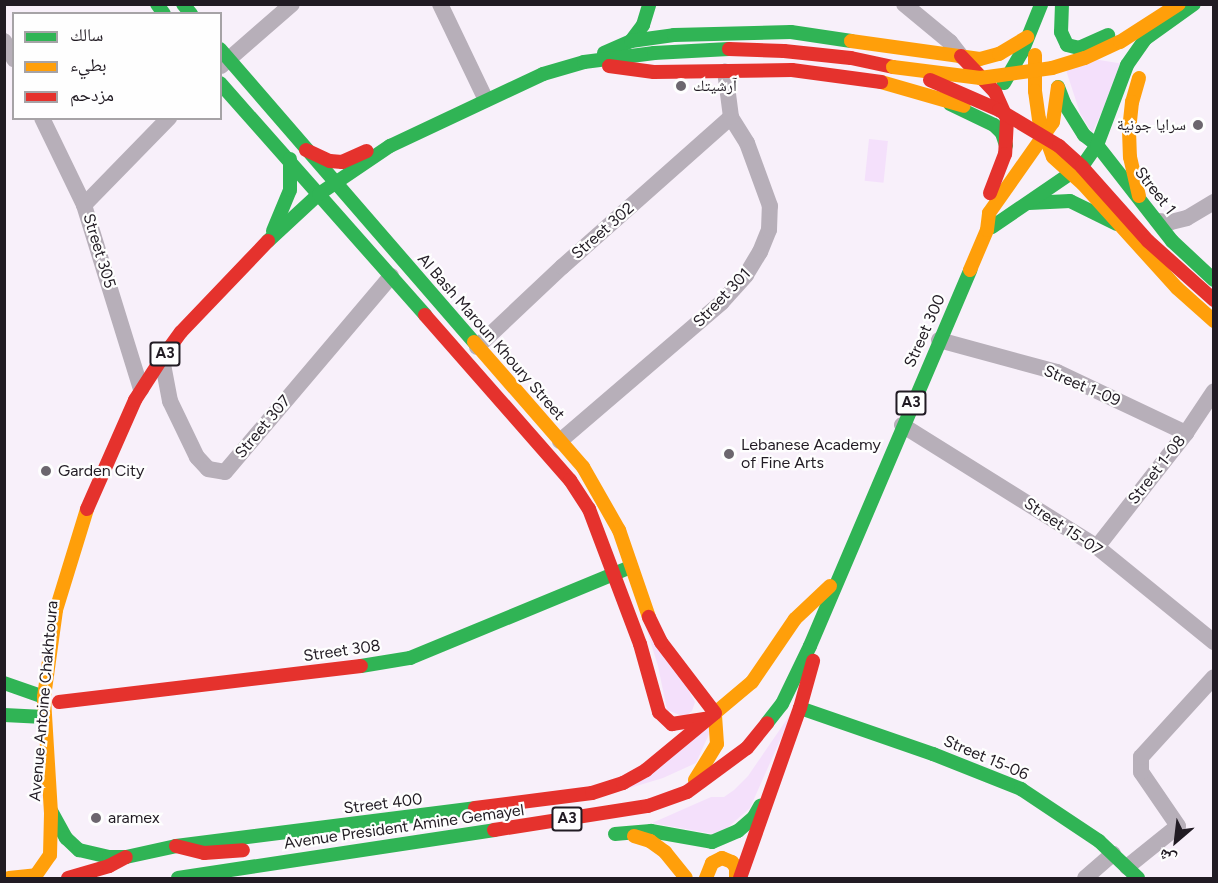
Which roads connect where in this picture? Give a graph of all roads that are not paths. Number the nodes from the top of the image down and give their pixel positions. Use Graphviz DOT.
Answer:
graph roads {
  1 [pos="292,4"];
  2 [pos="440,4"];
  3 [pos="903,4"];
  4 [pos="1041,4"];
  5 [pos="1057,4"];
  6 [pos="1062,4"];
  7 [pos="1156,4"];
  8 [pos="1179,4"];
  9 [pos="1194,4"];
  10 [pos="649,5"];
  11 [pos="1120,29"];
  12 [pos="674,34"];
  13 [pos="1027,37"];
  14 [pos="1148,37"];
  15 [pos="4,40"];
  16 [pos="631,41"];
  17 [pos="12,55"];
  18 [pos="961,56"];
  19 [pos="223,58"];
  20 [pos="584,62"];
  21 [pos="893,67"];
  22 [pos="725,71"];
  23 [pos="222,85"];
  24 [pos="1058,87"];
  25 [pos="996,92"];
  26 [pos="486,100"];
  27 [pos="950,104"];
  28 [pos="731,117"];
  29 [pos="43,120"];
  30 [pos="167,120"];
  31 [pos="1044,135"];
  32 [pos="1006,145"];
  33 [pos="1097,145"];
  34 [pos="390,146"];
  35 [pos="306,150"];
  36 [pos="290,159"];
  37 [pos="1072,174"];
  38 [pos="334,183"];
  39 [pos="1083,184"];
  40 [pos="319,194"];
  41 [pos="1139,196"];
  42 [pos="1214,202"];
  43 [pos="1023,203"];
  44 [pos="84,205"];
  45 [pos="989,213"];
  46 [pos="1158,221"];
  47 [pos="1117,224"];
  48 [pos="987,230"];
  49 [pos="270,238"];
  50 [pos="1172,242"];
  51 [pos="391,276"];
  52 [pos="1214,280"];
  53 [pos="1214,300"];
  54 [pos="1214,321"];
  55 [pos="939,340"];
  56 [pos="477,347"];
  57 [pos="162,358"];
  58 [pos="141,389"];
  59 [pos="1214,391"];
  60 [pos="902,425"];
  61 [pos="1186,433"];
  62 [pos="560,441"];
  63 [pos="1102,551"];
  64 [pos="74,556"];
  65 [pos="632,567"];
  66 [pos="614,574"];
  67 [pos="838,577"];
  68 [pos="1214,642"];
  69 [pos="810,646"];
  70 [pos="1214,677"];
  71 [pos="4,683"];
  72 [pos="44,697"];
  73 [pos="59,702"];
  74 [pos="800,708"];
  75 [pos="4,715"];
  76 [pos="713,715"];
  77 [pos="44,717"];
  78 [pos="779,770"];
  79 [pos="687,792"];
  80 [pos="51,813"];
  81 [pos="461,835"];
  82 [pos="537,838"];
  83 [pos="176,846"];
  84 [pos="1113,854"];
  85 [pos="313,856"];
  86 [pos="126,857"];
  87 [pos="1133,873"];
  88 [pos="685,876"];
  89 [pos="9,879"];
  90 [pos="68,879"];
  91 [pos="178,879"];
  92 [pos="706,879"];
  93 [pos="738,879"];
  94 [pos="1085,879"];
  1 -- 19 [label="street"];
  2 -- 26 [label="street"];
  3 -- 18 [label="street"];
  4 -- 13 [label="main road"];
  4 -- 31 [label="main road"];
  5 -- 24 [label="main road"];
  6 -- 11 [label="main road"];
  7 -- 11 [label="main road"];
  8 -- 21 [label="main road, A3, bridge"];
  9 -- 14 [label="main road, A3"];
  10 -- 12 [label="main road"];
  10 -- 16 [label="main road"];
  11 -- 14 [label="main road"];
  12 -- 16 [label="main road"];
  12 -- 18 [label="main road"];
  13 -- 18 [label="main road"];
  13 -- 25 [label="main road"];
  14 -- 33 [label="main road, A3"];
  14 -- 41 [label="main road"];
  15 -- 17 [label="street"];
  16 -- 20 [label="main road"];
  18 -- 25 [label="main road"];
  19 -- 35 [label="main road, Al Bash Maroun Khoury Street"];
  20 -- 21 [label="main road, A3"];
  20 -- 22 [label="main road"];
  20 -- 26 [label="main road, A3"];
  21 -- 53 [label="main road, bridge"];
  22 -- 27 [label="main road"];
  22 -- 28 [label="street, Street 301"];
  23 -- 36 [label="main road, Al Bash Maroun Khoury Street"];
  24 -- 31 [label="main road"];
  24 -- 33 [label="main road, Street 1"];
  25 -- 27 [label="main road"];
  25 -- 32 [label="main road"];
  26 -- 34 [label="main road, A3"];
  27 -- 32 [label="main road"];
  28 -- 56 [label="street, Street 302"];
  28 -- 62 [label="street, Street 301"];
  29 -- 44 [label="street, Street 305"];
  30 -- 44 [label="street"];
  31 -- 37 [label="main road"];
  31 -- 45 [label="main road"];
  32 -- 45 [label="main road"];
  33 -- 37 [label="main road, A3"];
  33 -- 41 [label="main road, Street 1"];
  34 -- 35 [label="main road"];
  34 -- 38 [label="main road, A3"];
  35 -- 38 [label="main road, Al Bash Maroun Khoury Street"];
  36 -- 40 [label="main road, Al Bash Maroun Khoury Street"];
  36 -- 49 [label="main road"];
  37 -- 39 [label="main road"];
  37 -- 43 [label="main road, A3"];
  38 -- 40 [label="main road, A3"];
  38 -- 56 [label="main road, Al Bash Maroun Khoury Street"];
  39 -- 47 [label="main road"];
  39 -- 50 [label="main road"];
  40 -- 49 [label="main road, A3"];
  40 -- 51 [label="main road, Al Bash Maroun Khoury Street"];
  41 -- 46 [label="main road, Street 1"];
  42 -- 46 [label="street"];
  43 -- 47 [label="main road"];
  43 -- 48 [label="main road, A3"];
  44 -- 58 [label="street, Street 305"];
  45 -- 48 [label="main road"];
  46 -- 50 [label="main road, Street 1"];
  47 -- 54 [label="main road"];
  48 -- 55 [label="main road, Street 300 / A3"];
  49 -- 57 [label="main road, A3"];
  50 -- 52 [label="main road, Street 1"];
  51 -- 57 [label="street, Street 307"];
  51 -- 66 [label="main road, Al Bash Maroun Khoury Street"];
  55 -- 60 [label="main road, Street 300 / A3"];
  55 -- 61 [label="street, Street 1-09"];
  56 -- 62 [label="main road, Al Bash Maroun Khoury Street"];
  57 -- 58 [label="main road, A3"];
  58 -- 64 [label="main road, A3"];
  59 -- 61 [label="street, Street 1-08"];
  60 -- 63 [label="street, Street 15-07"];
  60 -- 67 [label="main road, Street 300 / A3"];
  61 -- 63 [label="street, Street 1-08"];
  62 -- 65 [label="main road, Al Bash Maroun Khoury Street"];
  63 -- 68 [label="street, Street 15-07"];
  64 -- 72 [label="main road, A3"];
  64 -- 73 [label="main road, Avenue Antoine Chakhtoura / A3"];
  65 -- 66 [label="main road, Street 308"];
  65 -- 76 [label="main road, Al Bash Maroun Khoury Street"];
  66 -- 73 [label="main road, Street 308"];
  66 -- 76 [label="main road, Al Bash Maroun Khoury Street"];
  67 -- 69 [label="main road, Avenue President Amine Gemayel / A3"];
  67 -- 76 [label="main road, Street 400"];
  69 -- 74 [label="main road"];
  69 -- 79 [label="main road, Avenue President Amine Gemayel / A3"];
  70 -- 87 [label="street"];
  71 -- 72 [label="main road"];
  72 -- 77 [label="main road, A3"];
  73 -- 80 [label="main road, Avenue Antoine Chakhtoura / A3"];
  74 -- 78 [label="main road"];
  74 -- 84 [label="main road, Street 15-06"];
  75 -- 77 [label="main road"];
  76 -- 79 [label="main road"];
  76 -- 83 [label="main road, Street 400"];
  77 -- 80 [label="main road, A3"];
  78 -- 88 [label="main road"];
  78 -- 93 [label="main road"];
  79 -- 81 [label="main road, Avenue President Amine Gemayel / A3"];
  80 -- 86 [label="main road, Street 400"];
  80 -- 89 [label="main road, A3"];
  81 -- 82 [label="main road"];
  81 -- 85 [label="main road, Avenue President Amine Gemayel / A3"];
  83 -- 85 [label="main road"];
  83 -- 86 [label="main road, Street 400"];
  84 -- 87 [label="main road, Street 15-06"];
  84 -- 94 [label="street"];
  85 -- 91 [label="main road, Avenue President Amine Gemayel / A3"];
  86 -- 90 [label="main road"];
  92 -- 93 [label="main road"];
}
